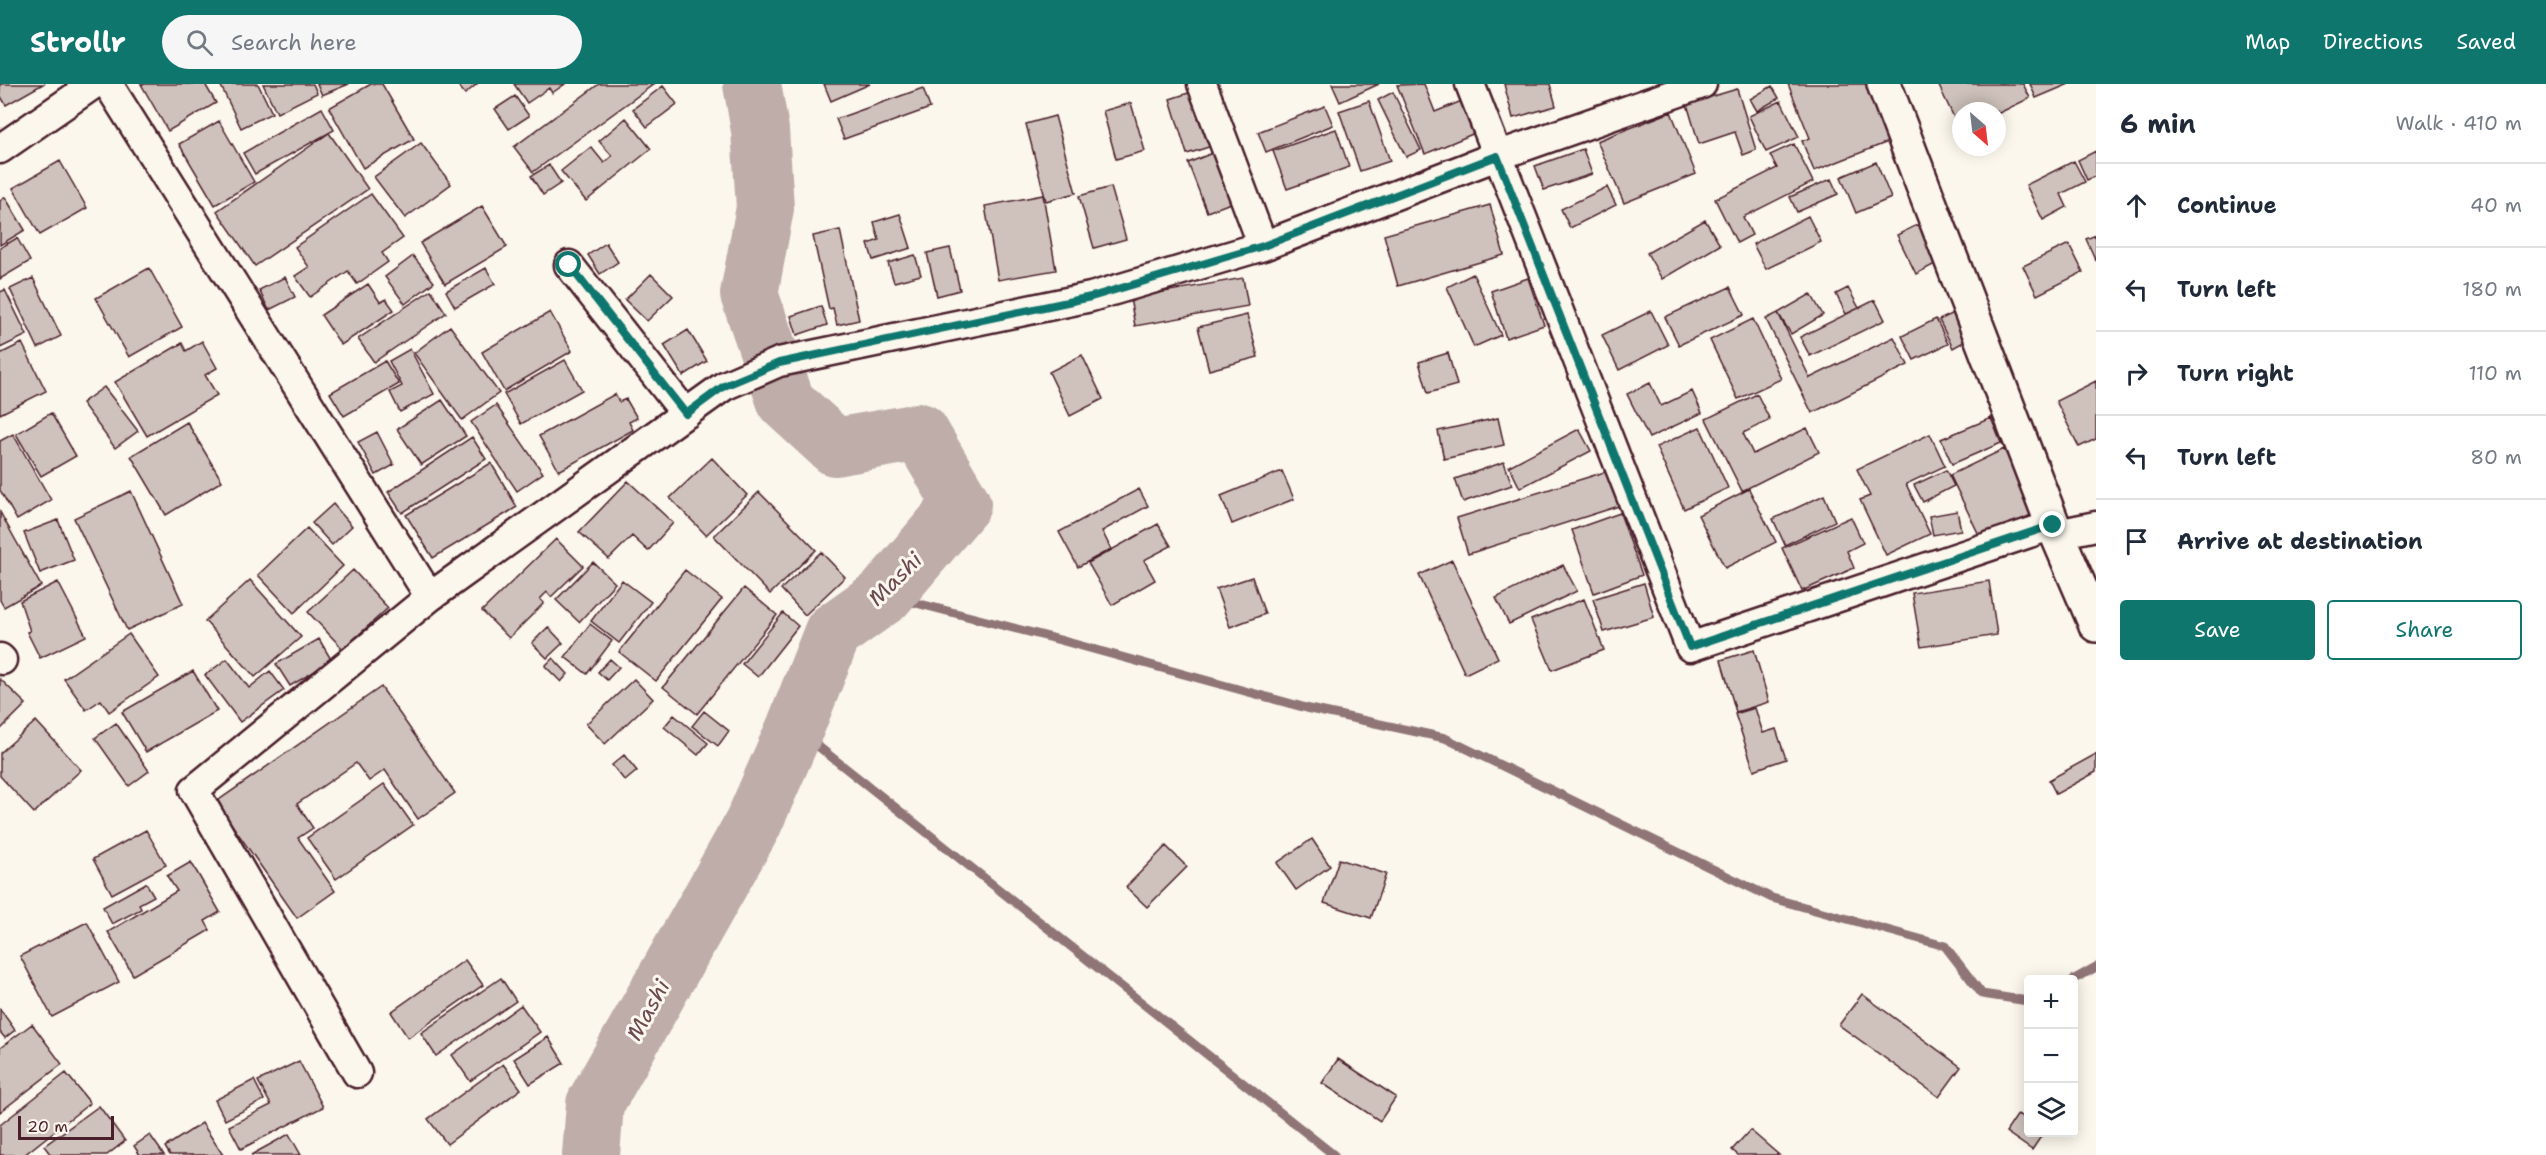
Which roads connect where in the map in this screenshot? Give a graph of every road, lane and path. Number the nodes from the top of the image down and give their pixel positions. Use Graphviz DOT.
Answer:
graph roads {
  1 [pos="94,84"];
  2 [pos="108,84"];
  3 [pos="1202,84"];
  4 [pos="1470,84"];
  5 [pos="1702,84"];
  6 [pos="1884,84"];
  7 [pos="0,149"];
  8 [pos="1497,156"];
  9 [pos="1263,246"];
  10 [pos="569,265"];
  11 [pos="686,414"];
  12 [pos="2096,526"];
  13 [pos="2055,529"];
  14 [pos="430,597"];
  15 [pos="2096,625"];
  16 [pos="357,1073"];
  1 -- 7 [label="street"];
  2 -- 14 [label="street"];
  3 -- 9 [label="street"];
  4 -- 8 [label="street"];
  5 -- 8 [label="street"];
  6 -- 13 [label="street"];
  8 -- 9 [label="street"];
  8 -- 13 [label="street"];
  9 -- 11 [label="street"];
  10 -- 11 [label="street"];
  11 -- 14 [label="street"];
  12 -- 13 [label="street"];
  13 -- 15 [label="street"];
  14 -- 16 [label="street"];
}
